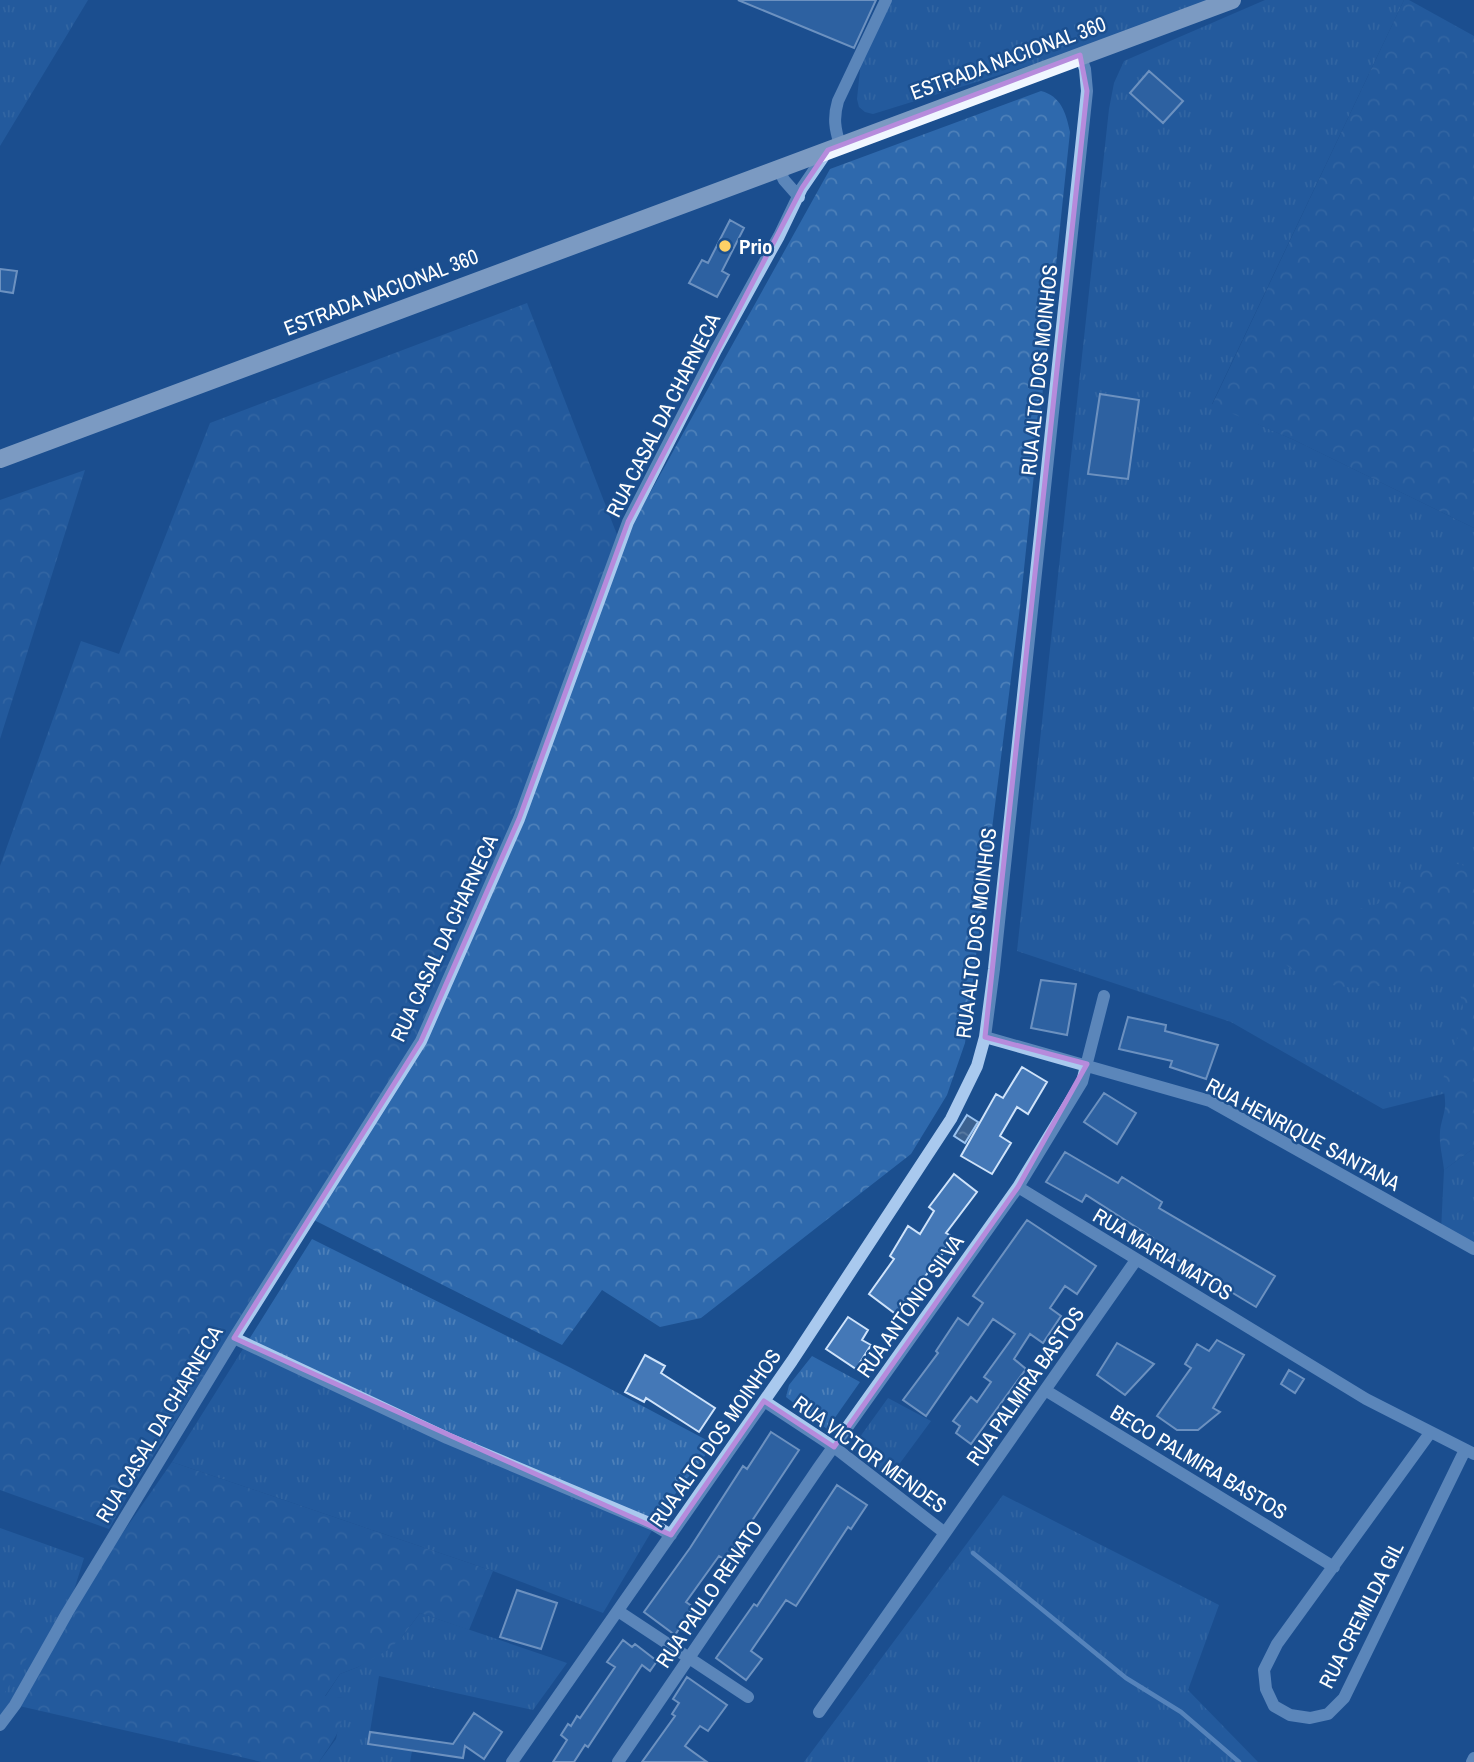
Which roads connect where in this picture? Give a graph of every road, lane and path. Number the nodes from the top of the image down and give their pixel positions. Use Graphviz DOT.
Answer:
graph roads {
  1 [pos="886,0"];
  2 [pos="1232,0"];
  3 [pos="1080,55"];
  4 [pos="834,147"];
  5 [pos="799,160"];
  6 [pos="778,168"];
  7 [pos="801,192"];
  8 [pos="0,459"];
  9 [pos="1104,996"];
  10 [pos="985,1037"];
  11 [pos="1087,1065"];
  12 [pos="1017,1186"];
  13 [pos="1474,1249"];
  14 [pos="1136,1261"];
  15 [pos="234,1338"];
  16 [pos="1045,1390"];
  17 [pos="764,1401"];
  18 [pos="1430,1433"];
  19 [pos="834,1447"];
  20 [pos="1469,1452"];
  21 [pos="945,1533"];
  22 [pos="671,1535"];
  23 [pos="1334,1567"];
  24 [pos="618,1611"];
  25 [pos="688,1658"];
  26 [pos="748,1697"];
  27 [pos="819,1712"];
  28 [pos="0,1725"];
  29 [pos="512,1762"];
  30 [pos="618,1762"];
  1 -- 4 [label="street"];
  2 -- 3 [label="main road, ESTRADA NACIONAL 360"];
  3 -- 4 [label="main road, ESTRADA NACIONAL 360"];
  3 -- 10 [label="street, RUA ALTO DOS MOINHOS"];
  4 -- 5 [label="main road, ESTRADA NACIONAL 360"];
  4 -- 7 [label="street, RUA CASAL DA CHARNECA"];
  5 -- 6 [label="main road, ESTRADA NACIONAL 360"];
  5 -- 7 [label="street"];
  6 -- 7 [label="street"];
  6 -- 8 [label="main road, ESTRADA NACIONAL 360"];
  7 -- 15 [label="street, RUA CASAL DA CHARNECA"];
  9 -- 11 [label="street"];
  10 -- 11 [label="street, RUA HENRIQUE SANTANA"];
  10 -- 17 [label="street, RUA ALTO DOS MOINHOS"];
  11 -- 12 [label="street"];
  11 -- 13 [label="street, RUA HENRIQUE SANTANA"];
  12 -- 14 [label="street, RUA MARIA MATOS"];
  12 -- 19 [label="street, RUA ANTÓNIO SILVA"];
  14 -- 16 [label="street, RUA PALMIRA BASTOS"];
  14 -- 18 [label="street, RUA MARIA MATOS"];
  15 -- 22 [label="street"];
  15 -- 28 [label="street, RUA CASAL DA CHARNECA"];
  16 -- 21 [label="street, RUA PALMIRA BASTOS"];
  16 -- 23 [label="street, BECO PALMIRA BASTOS"];
  17 -- 19 [label="street, RUA VICTOR MENDES"];
  17 -- 22 [label="street, RUA ALTO DOS MOINHOS"];
  18 -- 20 [label="street, RUA MARIA MATOS"];
  18 -- 23 [label="street, RUA CREMILDA GIL"];
  19 -- 21 [label="street, RUA VICTOR MENDES"];
  19 -- 25 [label="street, RUA PAULO RENATO"];
  20 -- 23 [label="street, RUA CREMILDA GIL"];
  21 -- 27 [label="street, RUA VICTOR MENDES"];
  22 -- 24 [label="street, RUA ALTO DOS MOINHOS"];
  24 -- 25 [label="street"];
  24 -- 29 [label="street, RUA ALTO DOS MOINHOS"];
  25 -- 26 [label="street"];
  25 -- 30 [label="street, RUA PAULO RENATO"];
}
